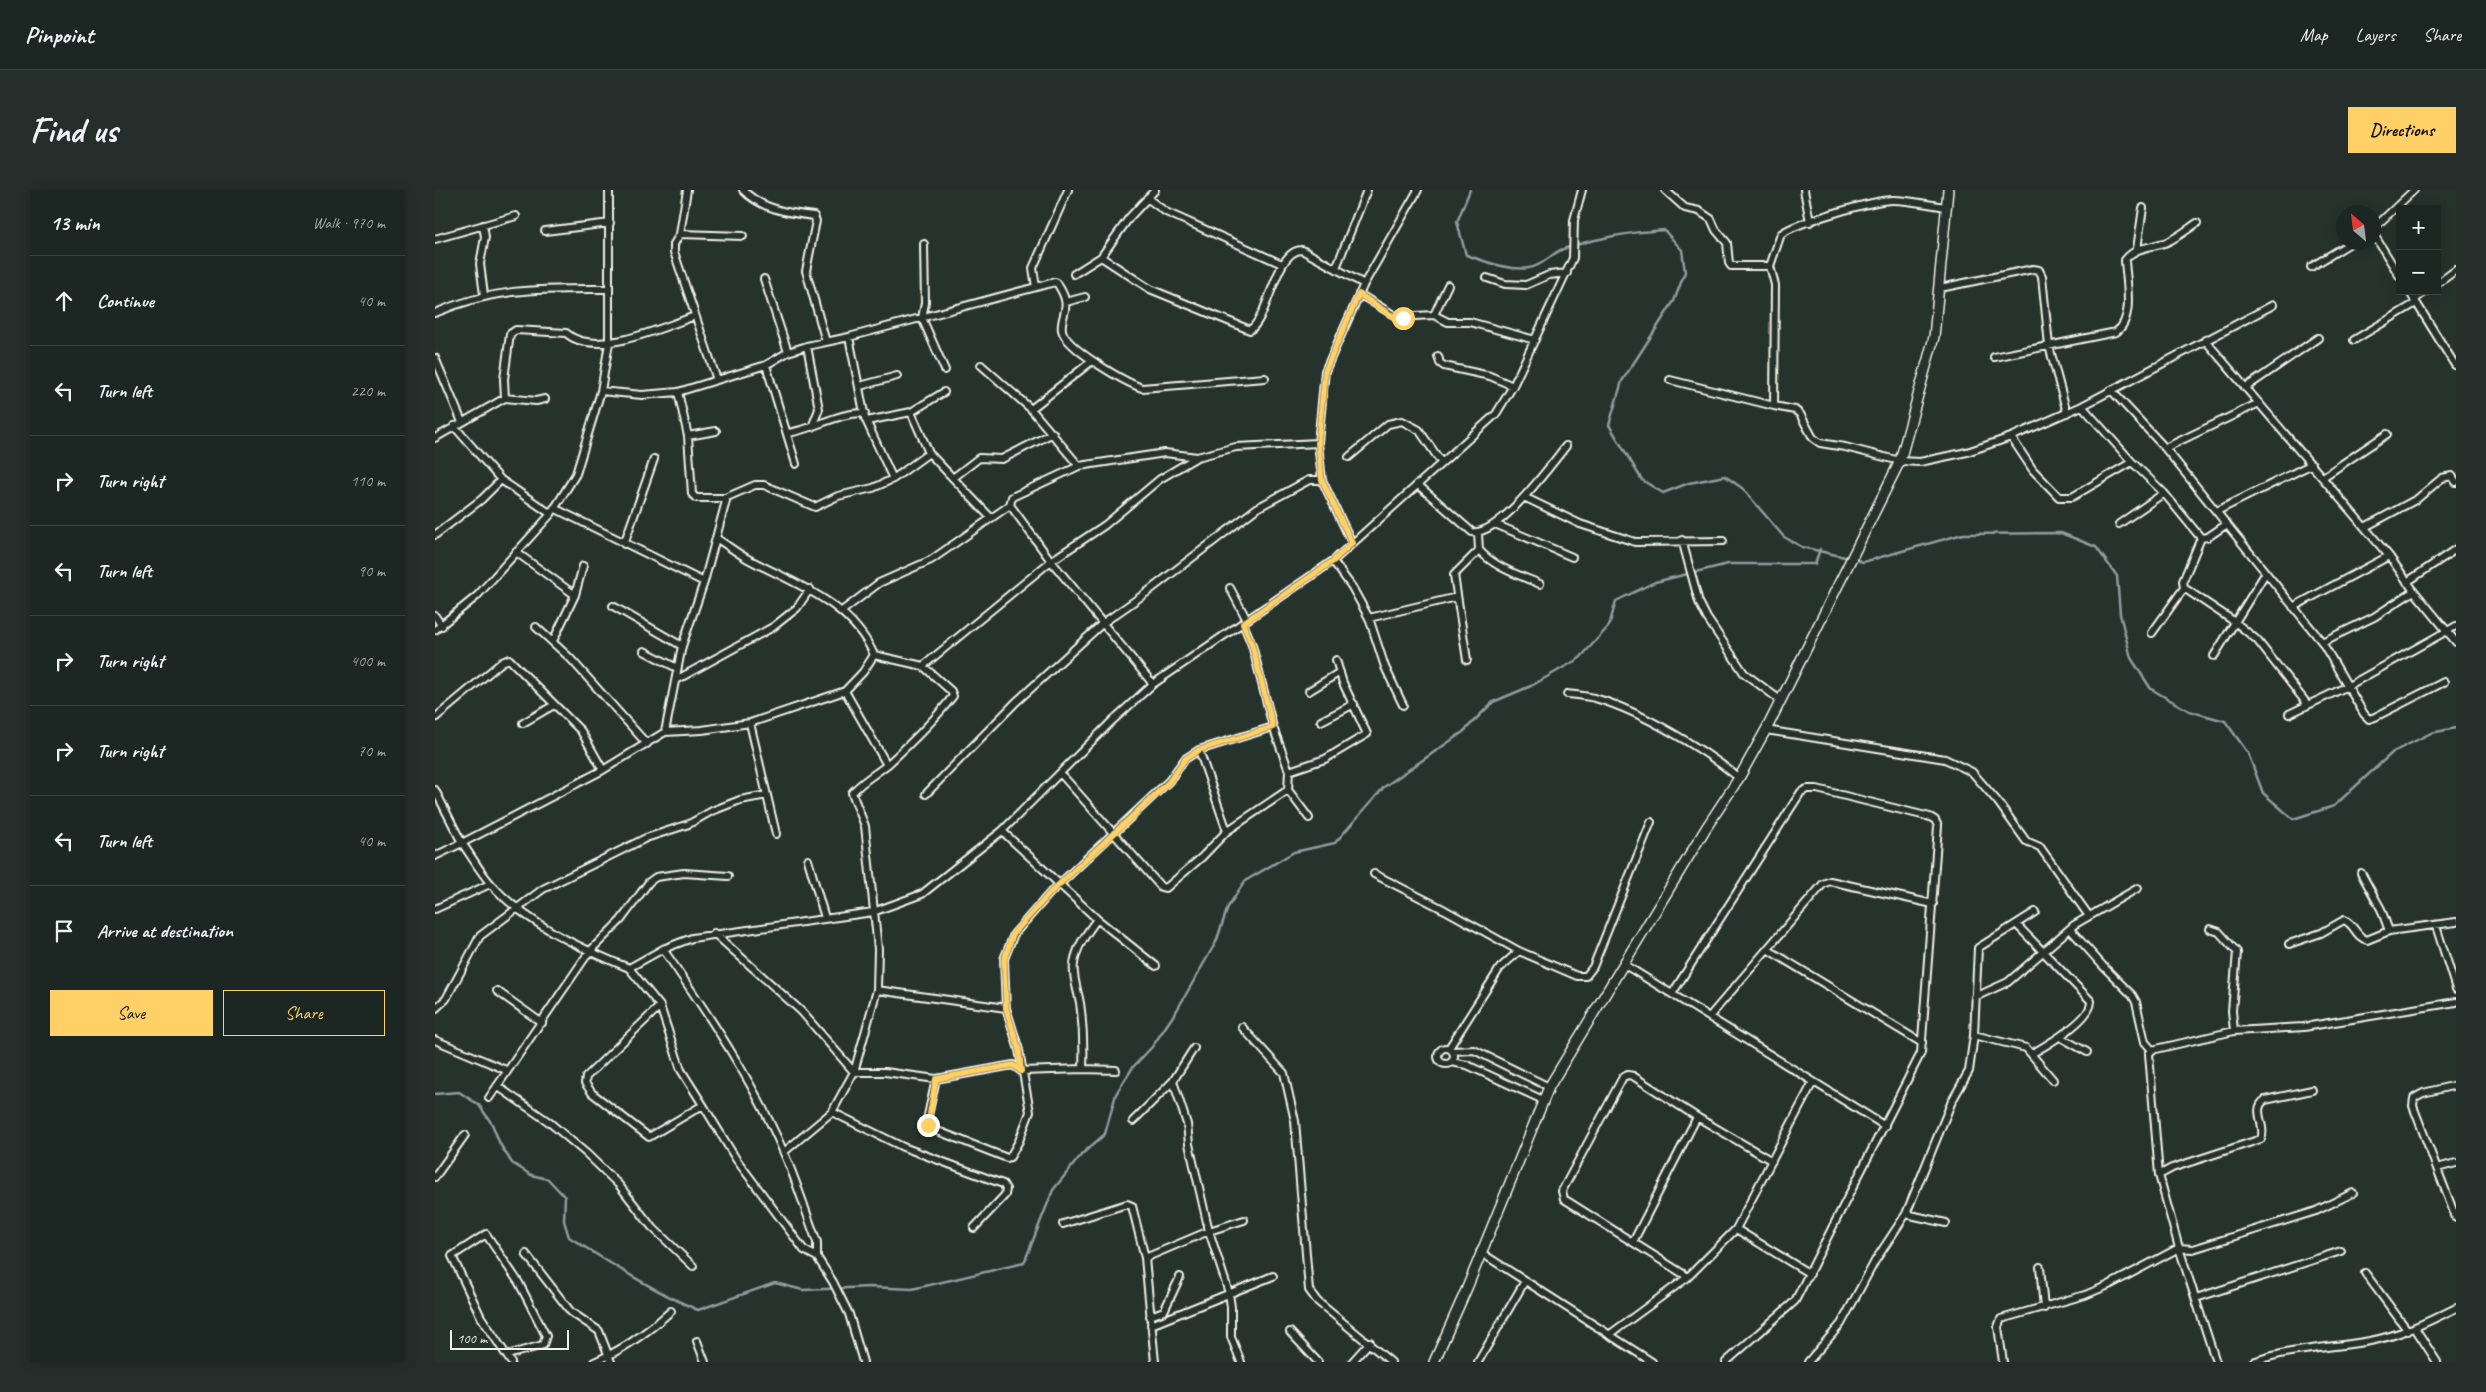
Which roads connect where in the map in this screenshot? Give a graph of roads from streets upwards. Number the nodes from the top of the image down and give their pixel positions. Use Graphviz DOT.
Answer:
graph roads {
  1 [pos="609,190"];
  2 [pos="687,190"];
  3 [pos="743,190"];
  4 [pos="1068,190"];
  5 [pos="1155,190"];
  6 [pos="1367,190"];
  7 [pos="1418,190"];
  8 [pos="1583,190"];
  9 [pos="1665,190"];
  10 [pos="1804,190"];
  11 [pos="1948,190"];
  12 [pos="2413,190"];
  13 [pos="1147,198"];
  14 [pos="1947,207"];
  15 [pos="2143,208"];
  16 [pos="516,216"];
  17 [pos="2381,221"];
  18 [pos="1810,222"];
  19 [pos="2197,222"];
  20 [pos="610,224"];
  21 [pos="483,225"];
  22 [pos="545,231"];
  23 [pos="680,234"];
  24 [pos="743,236"];
  25 [pos="435,239"];
  26 [pos="924,244"];
  27 [pos="2381,247"];
  28 [pos="2137,249"];
  29 [pos="2339,250"];
  30 [pos="1101,257"];
  31 [pos="1282,264"];
  32 [pos="1770,266"];
  33 [pos="2311,267"];
  34 [pos="1336,268"];
  35 [pos="2456,270"];
  36 [pos="2396,271"];
  37 [pos="1567,273"];
  38 [pos="1074,274"];
  39 [pos="1487,278"];
  40 [pos="764,279"];
  41 [pos="2441,281"];
  42 [pos="1364,284"];
  43 [pos="1449,285"];
  44 [pos="1036,287"];
  45 [pos="1940,288"];
  46 [pos="609,289"];
  47 [pos="1359,294"];
  48 [pos="484,295"];
  49 [pos="2411,295"];
  50 [pos="2422,295"];
  51 [pos="1085,297"];
  52 [pos="2415,301"];
  53 [pos="1066,302"];
  54 [pos="2273,305"];
  55 [pos="435,313"];
  56 [pos="1434,315"];
  57 [pos="695,316"];
  58 [pos="921,318"];
  59 [pos="849,337"];
  60 [pos="2318,338"];
  61 [pos="1535,340"];
  62 [pos="2205,340"];
  63 [pos="2354,340"];
  64 [pos="826,342"];
  65 [pos="609,344"];
  66 [pos="807,346"];
  67 [pos="2049,346"];
  68 [pos="788,352"];
  69 [pos="1438,356"];
  70 [pos="1994,357"];
  71 [pos="435,358"];
  72 [pos="1092,361"];
  73 [pos="765,365"];
  74 [pos="981,365"];
  75 [pos="2455,365"];
  76 [pos="945,370"];
  77 [pos="897,376"];
  78 [pos="1265,378"];
  79 [pos="717,380"];
  80 [pos="1670,380"];
  81 [pos="859,386"];
  82 [pos="1513,386"];
  83 [pos="2245,388"];
  84 [pos="2111,390"];
  85 [pos="601,391"];
  86 [pos="678,392"];
  87 [pos="944,392"];
  88 [pos="505,398"];
  89 [pos="545,399"];
  90 [pos="2259,403"];
  91 [pos="1774,406"];
  92 [pos="2083,406"];
  93 [pos="1031,409"];
  94 [pos="911,412"];
  95 [pos="2067,412"];
  96 [pos="865,413"];
  97 [pos="818,416"];
  98 [pos="867,421"];
  99 [pos="462,422"];
  100 [pos="823,423"];
  101 [pos="454,426"];
  102 [pos="812,426"];
  103 [pos="716,431"];
  104 [pos="788,433"];
  105 [pos="1053,433"];
  106 [pos="2387,434"];
  107 [pos="688,436"];
  108 [pos="2011,437"];
  109 [pos="435,438"];
  110 [pos="1318,443"];
  111 [pos="1566,446"];
  112 [pos="2165,448"];
  113 [pos="929,453"];
  114 [pos="1197,457"];
  115 [pos="1349,457"];
  116 [pos="654,459"];
  117 [pos="1900,461"];
  118 [pos="1441,462"];
  119 [pos="2132,462"];
  120 [pos="796,464"];
  121 [pos="2312,464"];
  122 [pos="1079,466"];
  123 [pos="2323,477"];
  124 [pos="953,478"];
  125 [pos="893,479"];
  126 [pos="501,480"];
  127 [pos="1322,480"];
  128 [pos="2456,482"];
  129 [pos="1417,484"];
  130 [pos="2164,493"];
  131 [pos="1524,497"];
  132 [pos="725,498"];
  133 [pos="1010,505"];
  134 [pos="553,511"];
  135 [pos="2217,511"];
  136 [pos="991,518"];
  137 [pos="1495,524"];
  138 [pos="2119,524"];
  139 [pos="2227,524"];
  140 [pos="2365,527"];
  141 [pos="1478,533"];
  142 [pos="435,535"];
  143 [pos="716,538"];
  144 [pos="2201,538"];
  145 [pos="1682,540"];
  146 [pos="1723,540"];
  147 [pos="1352,543"];
  148 [pos="624,544"];
  149 [pos="1479,550"];
  150 [pos="2456,550"];
  151 [pos="516,552"];
  152 [pos="2389,556"];
  153 [pos="1572,557"];
  154 [pos="1051,561"];
  155 [pos="1333,561"];
  156 [pos="583,566"];
  157 [pos="2265,574"];
  158 [pos="704,582"];
  159 [pos="2407,582"];
  160 [pos="1540,584"];
  161 [pos="1230,588"];
  162 [pos="2184,588"];
  163 [pos="810,589"];
  164 [pos="2414,592"];
  165 [pos="575,595"];
  166 [pos="1457,598"];
  167 [pos="613,606"];
  168 [pos="2293,607"];
  169 [pos="842,611"];
  170 [pos="435,616"];
  171 [pos="1369,618"];
  172 [pos="1245,621"];
  173 [pos="2235,622"];
  174 [pos="1103,623"];
  175 [pos="442,626"];
  176 [pos="2456,626"];
  177 [pos="537,627"];
  178 [pos="435,630"];
  179 [pos="2447,632"];
  180 [pos="2152,633"];
  181 [pos="553,641"];
  182 [pos="2322,642"];
  183 [pos="2456,642"];
  184 [pos="682,646"];
  185 [pos="644,651"];
  186 [pos="874,654"];
  187 [pos="2214,656"];
  188 [pos="1336,660"];
  189 [pos="1467,660"];
  190 [pos="923,666"];
  191 [pos="677,668"];
  192 [pos="1340,672"];
  193 [pos="676,680"];
  194 [pos="2444,682"];
  195 [pos="1153,684"];
  196 [pos="2348,686"];
  197 [pos="845,691"];
  198 [pos="1309,691"];
  199 [pos="1567,694"];
  200 [pos="1780,700"];
  201 [pos="1354,704"];
  202 [pos="554,705"];
  203 [pos="1403,705"];
  204 [pos="2308,705"];
  205 [pos="2289,714"];
  206 [pos="435,718"];
  207 [pos="1321,721"];
  208 [pos="523,723"];
  209 [pos="751,723"];
  210 [pos="1273,727"];
  211 [pos="1766,730"];
  212 [pos="665,732"];
  213 [pos="647,744"];
  214 [pos="1199,750"];
  215 [pos="887,765"];
  216 [pos="603,770"];
  217 [pos="1289,771"];
  218 [pos="1061,774"];
  219 [pos="1739,778"];
  220 [pos="435,790"];
  221 [pos="1288,790"];
  222 [pos="926,794"];
  223 [pos="767,795"];
  224 [pos="1309,818"];
  225 [pos="1651,822"];
  226 [pos="1001,831"];
  227 [pos="1227,831"];
  228 [pos="1114,833"];
  229 [pos="776,834"];
  230 [pos="462,843"];
  231 [pos="435,856"];
  232 [pos="808,860"];
  233 [pos="2361,873"];
  234 [pos="1374,874"];
  235 [pos="728,876"];
  236 [pos="490,884"];
  237 [pos="1061,885"];
  238 [pos="2138,888"];
  239 [pos="1933,904"];
  240 [pos="515,908"];
  241 [pos="435,909"];
  242 [pos="873,912"];
  243 [pos="2035,912"];
  244 [pos="2089,916"];
  245 [pos="825,918"];
  246 [pos="1097,919"];
  247 [pos="2456,922"];
  248 [pos="2016,924"];
  249 [pos="2436,926"];
  250 [pos="2070,929"];
  251 [pos="2210,929"];
  252 [pos="2389,931"];
  253 [pos="714,933"];
  254 [pos="2289,944"];
  255 [pos="1767,949"];
  256 [pos="663,950"];
  257 [pos="589,952"];
  258 [pos="1519,952"];
  259 [pos="2044,953"];
  260 [pos="1625,965"];
  261 [pos="1156,966"];
  262 [pos="629,968"];
  263 [pos="877,990"];
  264 [pos="2456,990"];
  265 [pos="497,991"];
  266 [pos="1672,994"];
  267 [pos="1975,997"];
  268 [pos="2456,1002"];
  269 [pos="660,1006"];
  270 [pos="1006,1008"];
  271 [pos="435,1009"];
  272 [pos="1710,1016"];
  273 [pos="542,1022"];
  274 [pos="1242,1027"];
  275 [pos="2235,1031"];
  276 [pos="1975,1035"];
  277 [pos="2060,1037"];
  278 [pos="435,1040"];
  279 [pos="1922,1043"];
  280 [pos="1195,1048"];
  281 [pos="1450,1050"];
  282 [pos="2152,1050"];
  283 [pos="2087,1052"];
  284 [pos="2033,1054"];
  285 [pos="1451,1062"];
  286 [pos="1083,1069"];
  287 [pos="506,1070"];
  288 [pos="1116,1070"];
  289 [pos="1021,1071"];
  290 [pos="854,1072"];
  291 [pos="936,1079"];
  292 [pos="2053,1080"];
  293 [pos="1173,1081"];
  294 [pos="1813,1082"];
  295 [pos="2456,1085"];
  296 [pos="497,1086"];
  297 [pos="1549,1087"];
  298 [pos="2312,1090"];
  299 [pos="489,1098"];
  300 [pos="1543,1100"];
  301 [pos="703,1105"];
  302 [pos="831,1112"];
  303 [pos="1697,1117"];
  304 [pos="1133,1121"];
  305 [pos="1885,1126"];
  306 [pos="465,1135"];
  307 [pos="784,1152"];
  308 [pos="1772,1160"];
  309 [pos="2456,1163"];
  310 [pos="2437,1168"];
  311 [pos="2159,1175"];
  312 [pos="435,1177"];
  313 [pos="2353,1192"];
  314 [pos="1905,1214"];
  315 [pos="2456,1218"];
  316 [pos="1244,1220"];
  317 [pos="1946,1223"];
  318 [pos="1063,1224"];
  319 [pos="974,1228"];
  320 [pos="1736,1230"];
  321 [pos="1209,1231"];
  322 [pos="1633,1242"];
  323 [pos="2179,1248"];
  324 [pos="2341,1251"];
  325 [pos="1480,1252"];
  326 [pos="526,1254"];
  327 [pos="817,1257"];
  328 [pos="1145,1258"];
  329 [pos="693,1266"];
  330 [pos="2040,1267"];
  331 [pos="2365,1272"];
  332 [pos="1810,1274"];
  333 [pos="1273,1276"];
  334 [pos="1180,1277"];
  335 [pos="1688,1277"];
  336 [pos="1525,1281"];
  337 [pos="1229,1293"];
  338 [pos="2196,1298"];
  339 [pos="2044,1308"];
  340 [pos="2456,1308"];
  341 [pos="671,1311"];
  342 [pos="1150,1316"];
  343 [pos="1151,1325"];
  344 [pos="2411,1329"];
  345 [pos="1290,1332"];
  346 [pos="1609,1334"];
  347 [pos="697,1341"];
  348 [pos="1370,1342"];
  349 [pos="507,1355"];
  350 [pos="609,1359"];
  351 [pos="1481,1361"];
  352 [pos="511,1362"];
  353 [pos="594,1362"];
  354 [pos="705,1362"];
  355 [pos="863,1362"];
  356 [pos="1155,1362"];
  357 [pos="1241,1362"];
  358 [pos="1318,1362"];
  359 [pos="1353,1362"];
  360 [pos="1391,1362"];
  361 [pos="1433,1362"];
  362 [pos="1652,1362"];
  363 [pos="1726,1362"];
  364 [pos="1808,1362"];
  365 [pos="2003,1362"];
  366 [pos="2216,1362"];
  367 [pos="2253,1362"];
  368 [pos="2437,1362"];
  1 -- 20 [label="street"];
  2 -- 23 [label="street"];
  3 -- 64 [label="street"];
  4 -- 44 [label="street"];
  5 -- 13 [label="street"];
  6 -- 34 [label="street"];
  7 -- 42 [label="street"];
  8 -- 37 [label="street"];
  9 -- 32 [label="street"];
  10 -- 18 [label="street"];
  11 -- 14 [label="street"];
  12 -- 17 [label="street"];
  13 -- 30 [label="street"];
  13 -- 31 [label="street"];
  14 -- 18 [label="street"];
  14 -- 45 [label="street"];
  15 -- 28 [label="street"];
  16 -- 21 [label="street"];
  18 -- 32 [label="street"];
  19 -- 28 [label="street"];
  20 -- 22 [label="street"];
  20 -- 46 [label="street"];
  21 -- 25 [label="street"];
  21 -- 48 [label="street"];
  23 -- 24 [label="street"];
  23 -- 57 [label="street"];
  26 -- 58 [label="street"];
  27 -- 36 [label="street"];
  28 -- 67 [label="street"];
  29 -- 33 [label="street"];
  30 -- 31 [label="street"];
  30 -- 38 [label="street"];
  31 -- 34 [label="street"];
  32 -- 91 [label="street"];
  34 -- 42 [label="street"];
  35 -- 41 [label="street"];
  37 -- 39 [label="street"];
  37 -- 61 [label="street"];
  40 -- 68 [label="street"];
  42 -- 47 [label="street"];
  43 -- 56 [label="street"];
  44 -- 53 [label="street"];
  44 -- 58 [label="street"];
  45 -- 67 [label="street"];
  45 -- 117 [label="street"];
  46 -- 48 [label="street"];
  46 -- 65 [label="street"];
  47 -- 56 [label="street"];
  47 -- 110 [label="street"];
  48 -- 55 [label="street"];
  49 -- 52 [label="street"];
  50 -- 52 [label="street"];
  51 -- 53 [label="street"];
  52 -- 63 [label="street"];
  52 -- 75 [label="street"];
  53 -- 72 [label="street"];
  54 -- 62 [label="street"];
  56 -- 61 [label="street"];
  57 -- 65 [label="street"];
  57 -- 79 [label="street"];
  58 -- 59 [label="street"];
  58 -- 76 [label="street"];
  59 -- 64 [label="street"];
  59 -- 81 [label="street"];
  60 -- 83 [label="street"];
  61 -- 82 [label="street"];
  62 -- 83 [label="street"];
  62 -- 84 [label="street"];
  64 -- 66 [label="street"];
  65 -- 85 [label="street"];
  65 -- 88 [label="street"];
  66 -- 68 [label="street"];
  66 -- 97 [label="street"];
  67 -- 70 [label="street"];
  67 -- 95 [label="street"];
  68 -- 73 [label="street"];
  69 -- 82 [label="street"];
  71 -- 99 [label="street"];
  72 -- 78 [label="street"];
  72 -- 93 [label="street"];
  73 -- 79 [label="street"];
  73 -- 104 [label="street"];
  74 -- 93 [label="street"];
  77 -- 81 [label="street"];
  79 -- 86 [label="street"];
  80 -- 91 [label="street"];
  81 -- 96 [label="street"];
  82 -- 118 [label="street"];
  83 -- 90 [label="street"];
  84 -- 92 [label="street"];
  84 -- 112 [label="street"];
  85 -- 86 [label="street"];
  85 -- 134 [label="street"];
  86 -- 107 [label="street"];
  87 -- 94 [label="street"];
  88 -- 89 [label="street"];
  88 -- 99 [label="street"];
  90 -- 112 [label="street"];
  90 -- 121 [label="street"];
  91 -- 117 [label="street"];
  92 -- 95 [label="street"];
  92 -- 119 [label="street"];
  93 -- 105 [label="street"];
  94 -- 98 [label="street"];
  94 -- 113 [label="street"];
  95 -- 108 [label="street"];
  96 -- 98 [label="street"];
  96 -- 100 [label="street"];
  97 -- 100 [label="street"];
  97 -- 102 [label="street"];
  98 -- 125 [label="street"];
  99 -- 101 [label="street"];
  100 -- 102 [label="street"];
  101 -- 109 [label="street"];
  101 -- 126 [label="street"];
  102 -- 104 [label="street"];
  103 -- 107 [label="street"];
  104 -- 120 [label="street"];
  105 -- 122 [label="street"];
  105 -- 124 [label="street"];
  106 -- 123 [label="street"];
  107 -- 132 [label="street"];
  108 -- 117 [label="street"];
  108 -- 119 [label="street"];
  110 -- 114 [label="street"];
  110 -- 127 [label="street"];
  111 -- 131 [label="street"];
  112 -- 135 [label="street"];
  113 -- 124 [label="street"];
  113 -- 125 [label="street"];
  114 -- 122 [label="street"];
  114 -- 154 [label="street"];
  115 -- 118 [label="street"];
  116 -- 148 [label="street"];
  117 -- 200 [label="street"];
  118 -- 129 [label="street"];
  119 -- 130 [label="street"];
  121 -- 123 [label="street"];
  121 -- 135 [label="street"];
  122 -- 133 [label="street"];
  123 -- 140 [label="street"];
  124 -- 136 [label="street"];
  125 -- 132 [label="street"];
  126 -- 134 [label="street"];
  126 -- 142 [label="street"];
  127 -- 147 [label="street"];
  127 -- 174 [label="street"];
  128 -- 140 [label="street"];
  129 -- 141 [label="street"];
  129 -- 147 [label="street"];
  130 -- 138 [label="street"];
  130 -- 144 [label="street"];
  131 -- 137 [label="street"];
  131 -- 145 [label="street"];
  132 -- 143 [label="street"];
  133 -- 136 [label="street"];
  133 -- 154 [label="street"];
  134 -- 148 [label="street"];
  134 -- 151 [label="street"];
  135 -- 139 [label="street"];
  136 -- 169 [label="street"];
  137 -- 141 [label="street"];
  137 -- 153 [label="street"];
  139 -- 144 [label="street"];
  139 -- 157 [label="street"];
  140 -- 152 [label="street"];
  141 -- 149 [label="street"];
  143 -- 158 [label="street"];
  143 -- 163 [label="street"];
  144 -- 162 [label="street"];
  145 -- 146 [label="street"];
  145 -- 200 [label="street"];
  147 -- 155 [label="street"];
  148 -- 158 [label="street"];
  149 -- 160 [label="street"];
  149 -- 166 [label="street"];
  150 -- 159 [label="street"];
  151 -- 165 [label="street"];
  151 -- 175 [label="street"];
  152 -- 159 [label="street"];
  152 -- 168 [label="street"];
  154 -- 174 [label="street"];
  154 -- 190 [label="street"];
  155 -- 171 [label="street"];
  155 -- 172 [label="street"];
  156 -- 165 [label="street"];
  157 -- 168 [label="street"];
  157 -- 173 [label="street"];
  158 -- 184 [label="street"];
  159 -- 164 [label="street"];
  161 -- 172 [label="street"];
  162 -- 173 [label="street"];
  162 -- 180 [label="street"];
  163 -- 169 [label="street"];
  163 -- 193 [label="street"];
  164 -- 179 [label="street"];
  164 -- 182 [label="street"];
  165 -- 181 [label="street"];
  166 -- 171 [label="street"];
  166 -- 189 [label="street"];
  167 -- 184 [label="street"];
  168 -- 182 [label="street"];
  169 -- 186 [label="street"];
  170 -- 175 [label="street"];
  171 -- 203 [label="street"];
  172 -- 195 [label="street"];
  172 -- 210 [label="street"];
  173 -- 187 [label="street"];
  173 -- 204 [label="street"];
  174 -- 195 [label="street"];
  174 -- 222 [label="street"];
  175 -- 178 [label="street"];
  176 -- 179 [label="street"];
  177 -- 181 [label="street"];
  179 -- 183 [label="street"];
  179 -- 196 [label="street"];
  181 -- 213 [label="street"];
  182 -- 196 [label="street"];
  184 -- 191 [label="street"];
  185 -- 191 [label="street"];
  186 -- 190 [label="street"];
  186 -- 197 [label="street"];
  188 -- 192 [label="street"];
  190 -- 215 [label="street"];
  191 -- 193 [label="street"];
  192 -- 198 [label="street"];
  192 -- 201 [label="street"];
  193 -- 212 [label="street"];
  194 -- 196 [label="street"];
  195 -- 218 [label="street"];
  196 -- 204 [label="street"];
  197 -- 209 [label="street"];
  197 -- 215 [label="street"];
  199 -- 219 [label="street"];
  200 -- 211 [label="street"];
  201 -- 207 [label="street"];
  201 -- 217 [label="street"];
  202 -- 206 [label="street"];
  202 -- 208 [label="street"];
  202 -- 216 [label="street"];
  204 -- 205 [label="street"];
  209 -- 212 [label="street"];
  209 -- 223 [label="street"];
  210 -- 214 [label="street"];
  210 -- 217 [label="street"];
  211 -- 219 [label="street"];
  211 -- 244 [label="street"];
  212 -- 213 [label="street"];
  213 -- 216 [label="street"];
  214 -- 227 [label="street"];
  214 -- 228 [label="street"];
  215 -- 242 [label="street"];
  216 -- 230 [label="street"];
  217 -- 221 [label="street"];
  218 -- 226 [label="street"];
  218 -- 228 [label="street"];
  219 -- 260 [label="street"];
  220 -- 230 [label="street"];
  221 -- 224 [label="street"];
  221 -- 227 [label="street"];
  223 -- 229 [label="street"];
  223 -- 240 [label="street"];
  225 -- 258 [label="street"];
  226 -- 237 [label="street"];
  226 -- 242 [label="street"];
  227 -- 228 [label="street"];
  228 -- 237 [label="street"];
  230 -- 231 [label="street"];
  230 -- 236 [label="street"];
  232 -- 245 [label="street"];
  233 -- 252 [label="street"];
  234 -- 258 [label="street"];
  235 -- 257 [label="street"];
  236 -- 240 [label="street"];
  236 -- 241 [label="street"];
  237 -- 246 [label="street"];
  237 -- 270 [label="street"];
  238 -- 244 [label="street"];
  239 -- 255 [label="street"];
  239 -- 266 [label="street"];
  239 -- 279 [label="street"];
  240 -- 257 [label="street"];
  240 -- 271 [label="street"];
  242 -- 245 [label="street"];
  242 -- 263 [label="street"];
  243 -- 248 [label="street"];
  244 -- 250 [label="street"];
  245 -- 253 [label="street"];
  246 -- 261 [label="street"];
  246 -- 286 [label="street"];
  247 -- 249 [label="street"];
  248 -- 259 [label="street"];
  248 -- 267 [label="street"];
  249 -- 252 [label="street"];
  249 -- 264 [label="street"];
  250 -- 259 [label="street"];
  250 -- 282 [label="street"];
  251 -- 275 [label="street"];
  252 -- 254 [label="street"];
  253 -- 256 [label="street"];
  253 -- 290 [label="street"];
  255 -- 272 [label="street"];
  255 -- 279 [label="street"];
  256 -- 262 [label="street"];
  256 -- 307 [label="street"];
  257 -- 262 [label="street"];
  257 -- 273 [label="street"];
  258 -- 281 [label="street"];
  259 -- 267 [label="street"];
  259 -- 277 [label="street"];
  260 -- 266 [label="street"];
  260 -- 297 [label="street"];
  262 -- 269 [label="street"];
  263 -- 270 [label="street"];
  263 -- 290 [label="street"];
  265 -- 273 [label="street"];
  266 -- 272 [label="street"];
  267 -- 276 [label="street"];
  268 -- 275 [label="street"];
  269 -- 301 [label="street"];
  269 -- 301 [label="street"];
  270 -- 289 [label="street"];
  272 -- 294 [label="street"];
  273 -- 287 [label="street"];
  274 -- 348 [label="street"];
  275 -- 282 [label="street"];
  276 -- 284 [label="street"];
  276 -- 314 [label="street"];
  277 -- 283 [label="street"];
  277 -- 284 [label="street"];
  278 -- 287 [label="street"];
  279 -- 305 [label="street"];
  280 -- 293 [label="street"];
  281 -- 285 [label="street"];
  281 -- 285 [label="street"];
  281 -- 297 [label="street"];
  282 -- 311 [label="street"];
  284 -- 292 [label="street"];
  285 -- 300 [label="street"];
  286 -- 288 [label="street"];
  286 -- 289 [label="street"];
  287 -- 296 [label="street"];
  289 -- 291 [label="street"];
  289 -- 291 [label="street"];
  290 -- 291 [label="street"];
  290 -- 302 [label="street"];
  293 -- 304 [label="street"];
  293 -- 321 [label="street"];
  294 -- 305 [label="street"];
  294 -- 308 [label="street"];
  295 -- 310 [label="street"];
  296 -- 299 [label="street"];
  296 -- 329 [label="street"];
  297 -- 300 [label="street"];
  298 -- 311 [label="street"];
  300 -- 325 [label="street"];
  301 -- 327 [label="street"];
  302 -- 307 [label="street"];
  302 -- 319 [label="street"];
  303 -- 308 [label="street"];
  303 -- 322 [label="street"];
  303 -- 322 [label="street"];
  305 -- 332 [label="street"];
  306 -- 312 [label="street"];
  307 -- 327 [label="street"];
  308 -- 320 [label="street"];
  309 -- 310 [label="street"];
  310 -- 315 [label="street"];
  311 -- 323 [label="street"];
  313 -- 323 [label="street"];
  314 -- 317 [label="street"];
  314 -- 364 [label="street"];
  316 -- 321 [label="street"];
  318 -- 328 [label="street"];
  320 -- 332 [label="street"];
  320 -- 335 [label="street"];
  321 -- 328 [label="street"];
  321 -- 337 [label="street"];
  322 -- 335 [label="street"];
  323 -- 338 [label="street"];
  323 -- 339 [label="street"];
  324 -- 338 [label="street"];
  325 -- 336 [label="street"];
  325 -- 361 [label="street"];
  326 -- 350 [label="street"];
  327 -- 355 [label="street"];
  328 -- 342 [label="street"];
  330 -- 339 [label="street"];
  331 -- 344 [label="street"];
  332 -- 363 [label="street"];
  333 -- 337 [label="street"];
  334 -- 342 [label="street"];
  335 -- 346 [label="street"];
  336 -- 346 [label="street"];
  336 -- 351 [label="street"];
  337 -- 343 [label="street"];
  337 -- 357 [label="street"];
  338 -- 366 [label="street"];
  339 -- 365 [label="street"];
  340 -- 344 [label="street"];
  341 -- 350 [label="street"];
  342 -- 343 [label="street"];
  343 -- 356 [label="street"];
  344 -- 367 [label="street"];
  344 -- 368 [label="street"];
  345 -- 358 [label="street"];
  346 -- 362 [label="street"];
  347 -- 354 [label="street"];
  348 -- 359 [label="street"];
  348 -- 360 [label="street"];
  349 -- 349 [label="street"];
  349 -- 352 [label="street"];
  350 -- 353 [label="street"];
}
